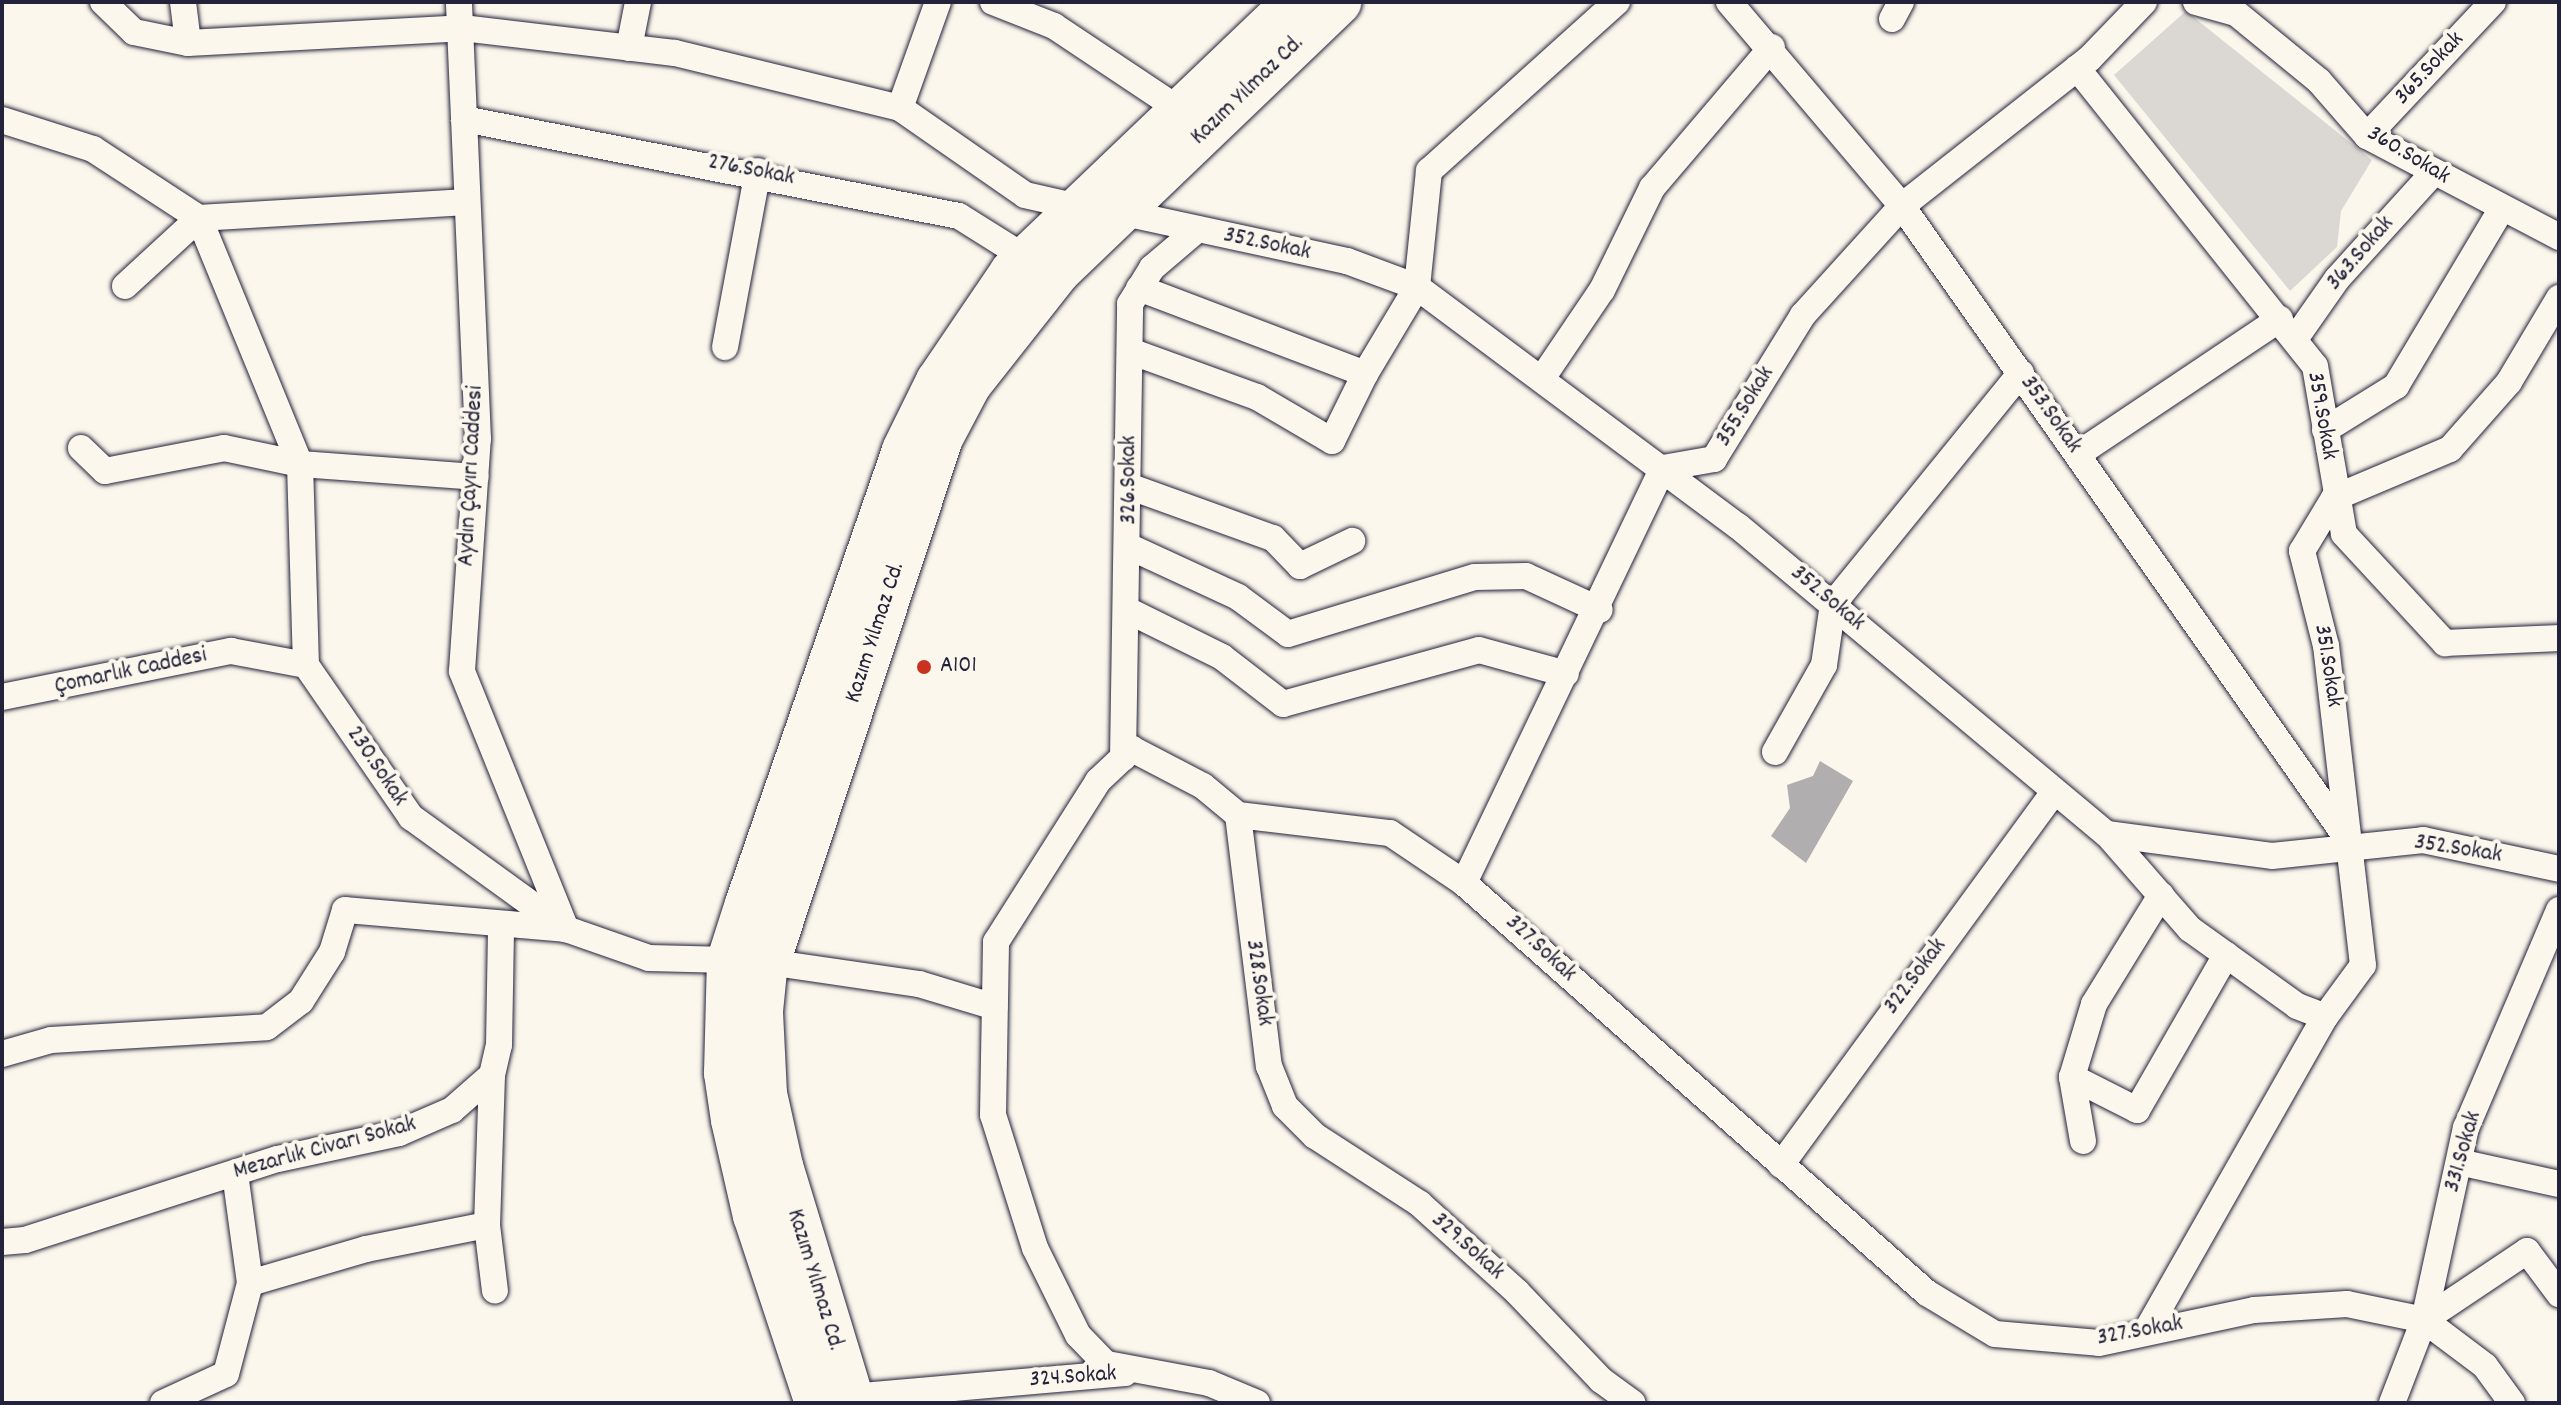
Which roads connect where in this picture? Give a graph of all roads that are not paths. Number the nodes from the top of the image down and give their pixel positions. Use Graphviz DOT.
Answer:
graph roads {
  1 [pos="103,2"];
  2 [pos="183,2"];
  3 [pos="638,2"];
  4 [pos="938,2"];
  5 [pos="993,2"];
  6 [pos="1295,2"];
  7 [pos="1340,2"];
  8 [pos="1617,2"];
  9 [pos="1729,2"];
  10 [pos="2144,2"];
  11 [pos="2196,2"];
  12 [pos="2493,2"];
  13 [pos="461,15"];
  14 [pos="188,43"];
  15 [pos="1772,47"];
  16 [pos="629,48"];
  17 [pos="2077,68"];
  18 [pos="900,108"];
  19 [pos="1180,110"];
  20 [pos="464,119"];
  21 [pos="2,120"];
  22 [pos="2367,136"];
  23 [pos="758,171"];
  24 [pos="2433,173"];
  25 [pos="467,202"];
  26 [pos="1902,206"];
  27 [pos="2502,208"];
  28 [pos="1099,209"];
  29 [pos="199,218"];
  30 [pos="1198,229"];
  31 [pos="2559,237"];
  32 [pos="1026,258"];
  33 [pos="125,286"];
  34 [pos="1417,287"];
  35 [pos="1139,288"];
  36 [pos="2559,298"];
  37 [pos="2287,329"];
  38 [pos="725,347"];
  39 [pos="1130,351"];
  40 [pos="2021,373"];
  41 [pos="1365,374"];
  42 [pos="1543,377"];
  43 [pos="2325,430"];
  44 [pos="81,448"];
  45 [pos="2078,454"];
  46 [pos="300,464"];
  47 [pos="1663,468"];
  48 [pos="476,477"];
  49 [pos="1131,487"];
  50 [pos="2334,498"];
  51 [pos="1352,541"];
  52 [pos="1130,547"];
  53 [pos="1833,604"];
  54 [pos="1127,610"];
  55 [pos="1600,610"];
  56 [pos="2559,638"];
  57 [pos="306,665"];
  58 [pos="1566,674"];
  59 [pos="2,697"];
  60 [pos="1775,752"];
  61 [pos="1123,758"];
  62 [pos="2054,792"];
  63 [pos="1238,815"];
  64 [pos="2107,834"];
  65 [pos="2351,845"];
  66 [pos="2559,869"];
  67 [pos="1464,883"];
  68 [pos="2161,895"];
  69 [pos="2559,910"];
  70 [pos="501,925"];
  71 [pos="566,929"];
  72 [pos="2226,955"];
  73 [pos="748,961"];
  74 [pos="995,1007"];
  75 [pos="2325,1017"];
  76 [pos="2,1054"];
  77 [pos="492,1075"];
  78 [pos="2072,1077"];
  79 [pos="1315,1136"];
  80 [pos="2083,1141"];
  81 [pos="2459,1162"];
  82 [pos="1781,1165"];
  83 [pos="235,1173"];
  84 [pos="2559,1184"];
  85 [pos="487,1225"];
  86 [pos="2,1242"];
  87 [pos="250,1283"];
  88 [pos="495,1291"];
  89 [pos="2559,1294"];
  90 [pos="2424,1320"];
  91 [pos="2147,1330"];
  92 [pos="1153,1371"];
  93 [pos="840,1401"];
  94 [pos="163,1403"];
  95 [pos="1257,1403"];
  96 [pos="1633,1403"];
  97 [pos="2392,1403"];
  98 [pos="2512,1403"];
  1 -- 14 [label="street"];
  2 -- 14 [label="street"];
  3 -- 16 [label="street"];
  4 -- 18 [label="street"];
  5 -- 19 [label="street"];
  6 -- 19 [label="highway, Kazım Yılmaz Cd."];
  7 -- 28 [label="highway, Kazım Yılmaz Cd."];
  8 -- 34 [label="street"];
  9 -- 15 [label="street, 353.Sokak"];
  10 -- 17 [label="street, 355.Sokak"];
  11 -- 22 [label="street, 360.Sokak"];
  12 -- 22 [label="street, 365.Sokak"];
  13 -- 14 [label="street"];
  13 -- 16 [label="street"];
  13 -- 20 [label="street, Aydın Çayırı Caddesi"];
  15 -- 26 [label="street, 353.Sokak"];
  15 -- 42 [label="street"];
  16 -- 18 [label="street"];
  17 -- 26 [label="street, 355.Sokak"];
  17 -- 37 [label="street, 359.Sokak"];
  18 -- 28 [label="street, 352.Sokak"];
  19 -- 28 [label="highway, Kazım Yılmaz Cd."];
  20 -- 23 [label="street, 276.Sokak"];
  20 -- 25 [label="street, Aydın Çayırı Caddesi"];
  21 -- 29 [label="street"];
  22 -- 24 [label="street, 360.Sokak"];
  23 -- 32 [label="street, 276.Sokak"];
  23 -- 38 [label="street"];
  24 -- 27 [label="street, 360.Sokak"];
  24 -- 37 [label="street, 363.Sokak"];
  25 -- 29 [label="street"];
  25 -- 48 [label="street, Aydın Çayırı Caddesi"];
  26 -- 40 [label="street, 353.Sokak"];
  26 -- 47 [label="street, 355.Sokak"];
  27 -- 31 [label="street, 360.Sokak"];
  27 -- 43 [label="street"];
  28 -- 30 [label="street, 352.Sokak"];
  28 -- 32 [label="highway, Kazım Yılmaz Cd."];
  28 -- 73 [label="highway, Kazım Yılmaz Cd."];
  29 -- 33 [label="street"];
  29 -- 46 [label="street"];
  30 -- 34 [label="street, 352.Sokak"];
  30 -- 35 [label="street, 326.Sokak"];
  32 -- 73 [label="highway, Kazım Yılmaz Cd."];
  34 -- 41 [label="street"];
  34 -- 42 [label="street, 352.Sokak"];
  35 -- 39 [label="street, 326.Sokak"];
  35 -- 41 [label="street"];
  36 -- 50 [label="street"];
  37 -- 43 [label="street, 359.Sokak"];
  37 -- 45 [label="street"];
  39 -- 41 [label="street"];
  39 -- 49 [label="street, 326.Sokak"];
  40 -- 45 [label="street, 353.Sokak"];
  40 -- 53 [label="street"];
  42 -- 47 [label="street, 352.Sokak"];
  43 -- 50 [label="street, 359.Sokak"];
  44 -- 46 [label="street"];
  45 -- 65 [label="street, 353.Sokak"];
  46 -- 48 [label="street"];
  46 -- 57 [label="street"];
  47 -- 53 [label="street, 352.Sokak"];
  47 -- 55 [label="street"];
  48 -- 71 [label="street, Aydın Çayırı Caddesi"];
  49 -- 51 [label="street"];
  49 -- 52 [label="street, 326.Sokak"];
  50 -- 56 [label="street, 359.Sokak"];
  50 -- 65 [label="street, 351.Sokak"];
  52 -- 54 [label="street, 326.Sokak"];
  52 -- 55 [label="street"];
  53 -- 60 [label="street"];
  53 -- 62 [label="street, 352.Sokak"];
  54 -- 58 [label="street"];
  54 -- 61 [label="street, 326.Sokak"];
  55 -- 58 [label="street"];
  57 -- 59 [label="street, Çomarlık Caddesi"];
  57 -- 71 [label="street, 230.Sokak"];
  58 -- 67 [label="street"];
  61 -- 63 [label="street"];
  61 -- 74 [label="street"];
  62 -- 64 [label="street, 352.Sokak"];
  62 -- 82 [label="street, 322.Sokak"];
  63 -- 67 [label="street, 327.Sokak"];
  63 -- 79 [label="street, 328.Sokak"];
  64 -- 65 [label="street, 352.Sokak"];
  64 -- 68 [label="street"];
  65 -- 66 [label="street, 352.Sokak"];
  65 -- 75 [label="street, 351.Sokak"];
  67 -- 82 [label="street, 327.Sokak"];
  68 -- 72 [label="street"];
  68 -- 78 [label="street"];
  69 -- 81 [label="street, 331.Sokak"];
  70 -- 71 [label="street"];
  70 -- 76 [label="street"];
  70 -- 77 [label="street"];
  71 -- 73 [label="street, 230.Sokak"];
  72 -- 75 [label="street"];
  72 -- 78 [label="street"];
  73 -- 74 [label="street, 230.Sokak"];
  73 -- 93 [label="highway, Kazım Yılmaz Cd."];
  74 -- 92 [label="street"];
  75 -- 91 [label="street, 351.Sokak"];
  77 -- 83 [label="street, Mezarlık Civarı Sokak"];
  77 -- 85 [label="street"];
  78 -- 80 [label="street"];
  79 -- 96 [label="street, 329.Sokak"];
  81 -- 84 [label="street"];
  81 -- 90 [label="street, 331.Sokak"];
  82 -- 91 [label="street, 327.Sokak"];
  83 -- 86 [label="street, Mezarlık Civarı Sokak"];
  83 -- 87 [label="street"];
  85 -- 87 [label="street"];
  85 -- 88 [label="street"];
  87 -- 94 [label="street"];
  89 -- 90 [label="street"];
  90 -- 91 [label="street, 327.Sokak"];
  90 -- 97 [label="street, 331.Sokak"];
  90 -- 98 [label="street, 327.Sokak"];
  92 -- 93 [label="street, 324.Sokak"];
  92 -- 95 [label="street"];
}
